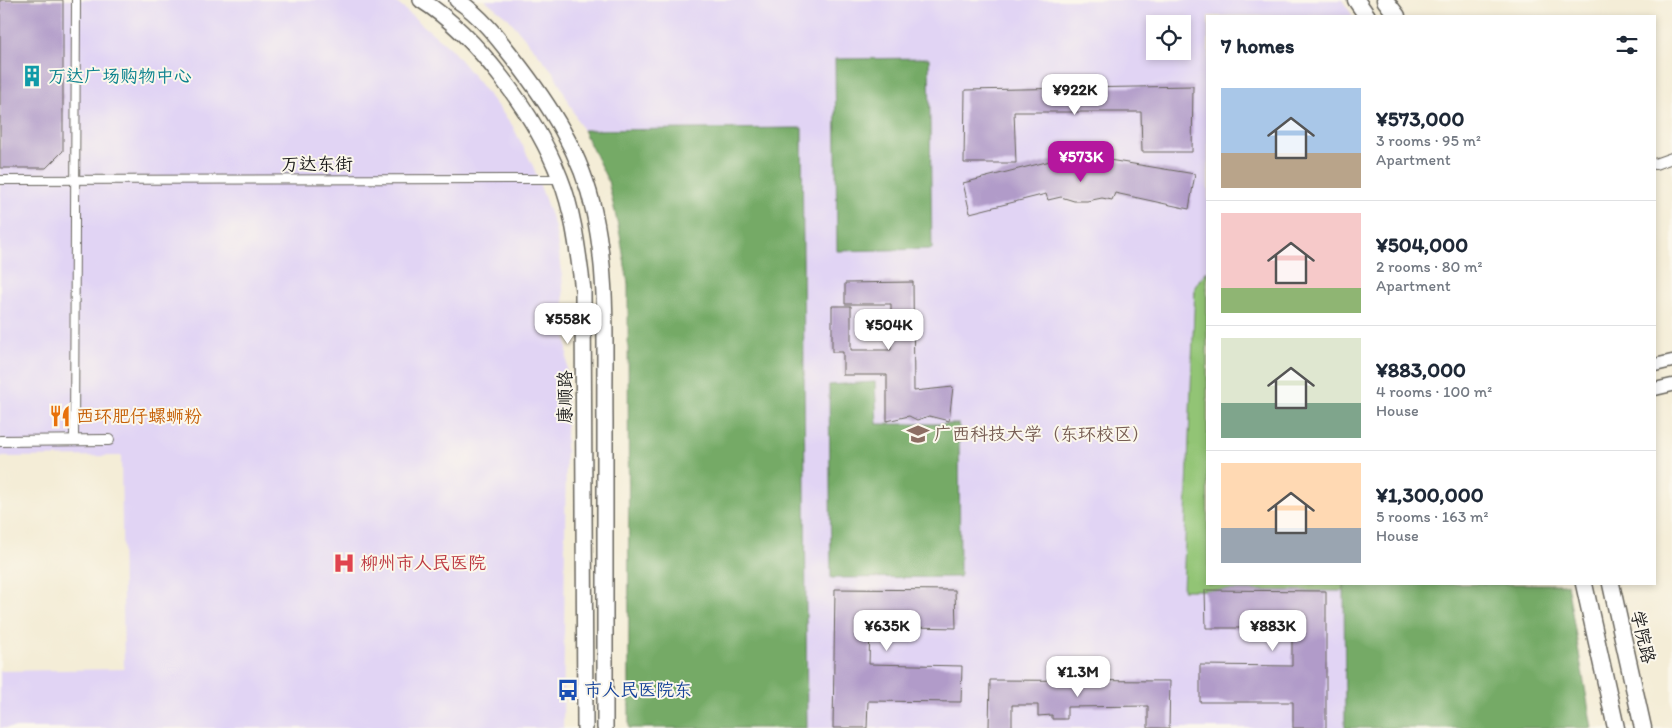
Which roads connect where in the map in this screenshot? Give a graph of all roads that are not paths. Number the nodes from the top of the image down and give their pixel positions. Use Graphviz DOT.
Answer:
graph roads {
  1 [pos="76,0"];
  2 [pos="421,0"];
  3 [pos="457,0"];
  4 [pos="1356,0"];
  5 [pos="1385,0"];
  6 [pos="1366,15"];
  7 [pos="1396,15"];
  8 [pos="1672,158"];
  9 [pos="1656,164"];
  10 [pos="561,179"];
  11 [pos="0,180"];
  12 [pos="74,180"];
  13 [pos="1672,361"];
  14 [pos="1656,365"];
  15 [pos="1672,385"];
  16 [pos="1656,389"];
  17 [pos="74,440"];
  18 [pos="109,440"];
  19 [pos="0,441"];
  20 [pos="1584,585"];
  21 [pos="1611,585"];
  22 [pos="585,728"];
  23 [pos="605,728"];
  24 [pos="1616,728"];
  25 [pos="1643,728"];
  1 -- 12 [label="street"];
  2 -- 10 [label="main road, 康顺路"];
  3 -- 23 [label="main road"];
  4 -- 6 [label="main road"];
  5 -- 7 [label="main road"];
  8 -- 9 [label="street"];
  10 -- 12 [label="street, 万达东街"];
  10 -- 22 [label="main road, 康顺路"];
  11 -- 12 [label="street, 万达东街"];
  12 -- 17 [label="street"];
  13 -- 14 [label="street"];
  15 -- 16 [label="street"];
  17 -- 18 [label="street"];
  17 -- 19 [label="street"];
  20 -- 24 [label="main road"];
  21 -- 25 [label="main road, 学院路"];
}
